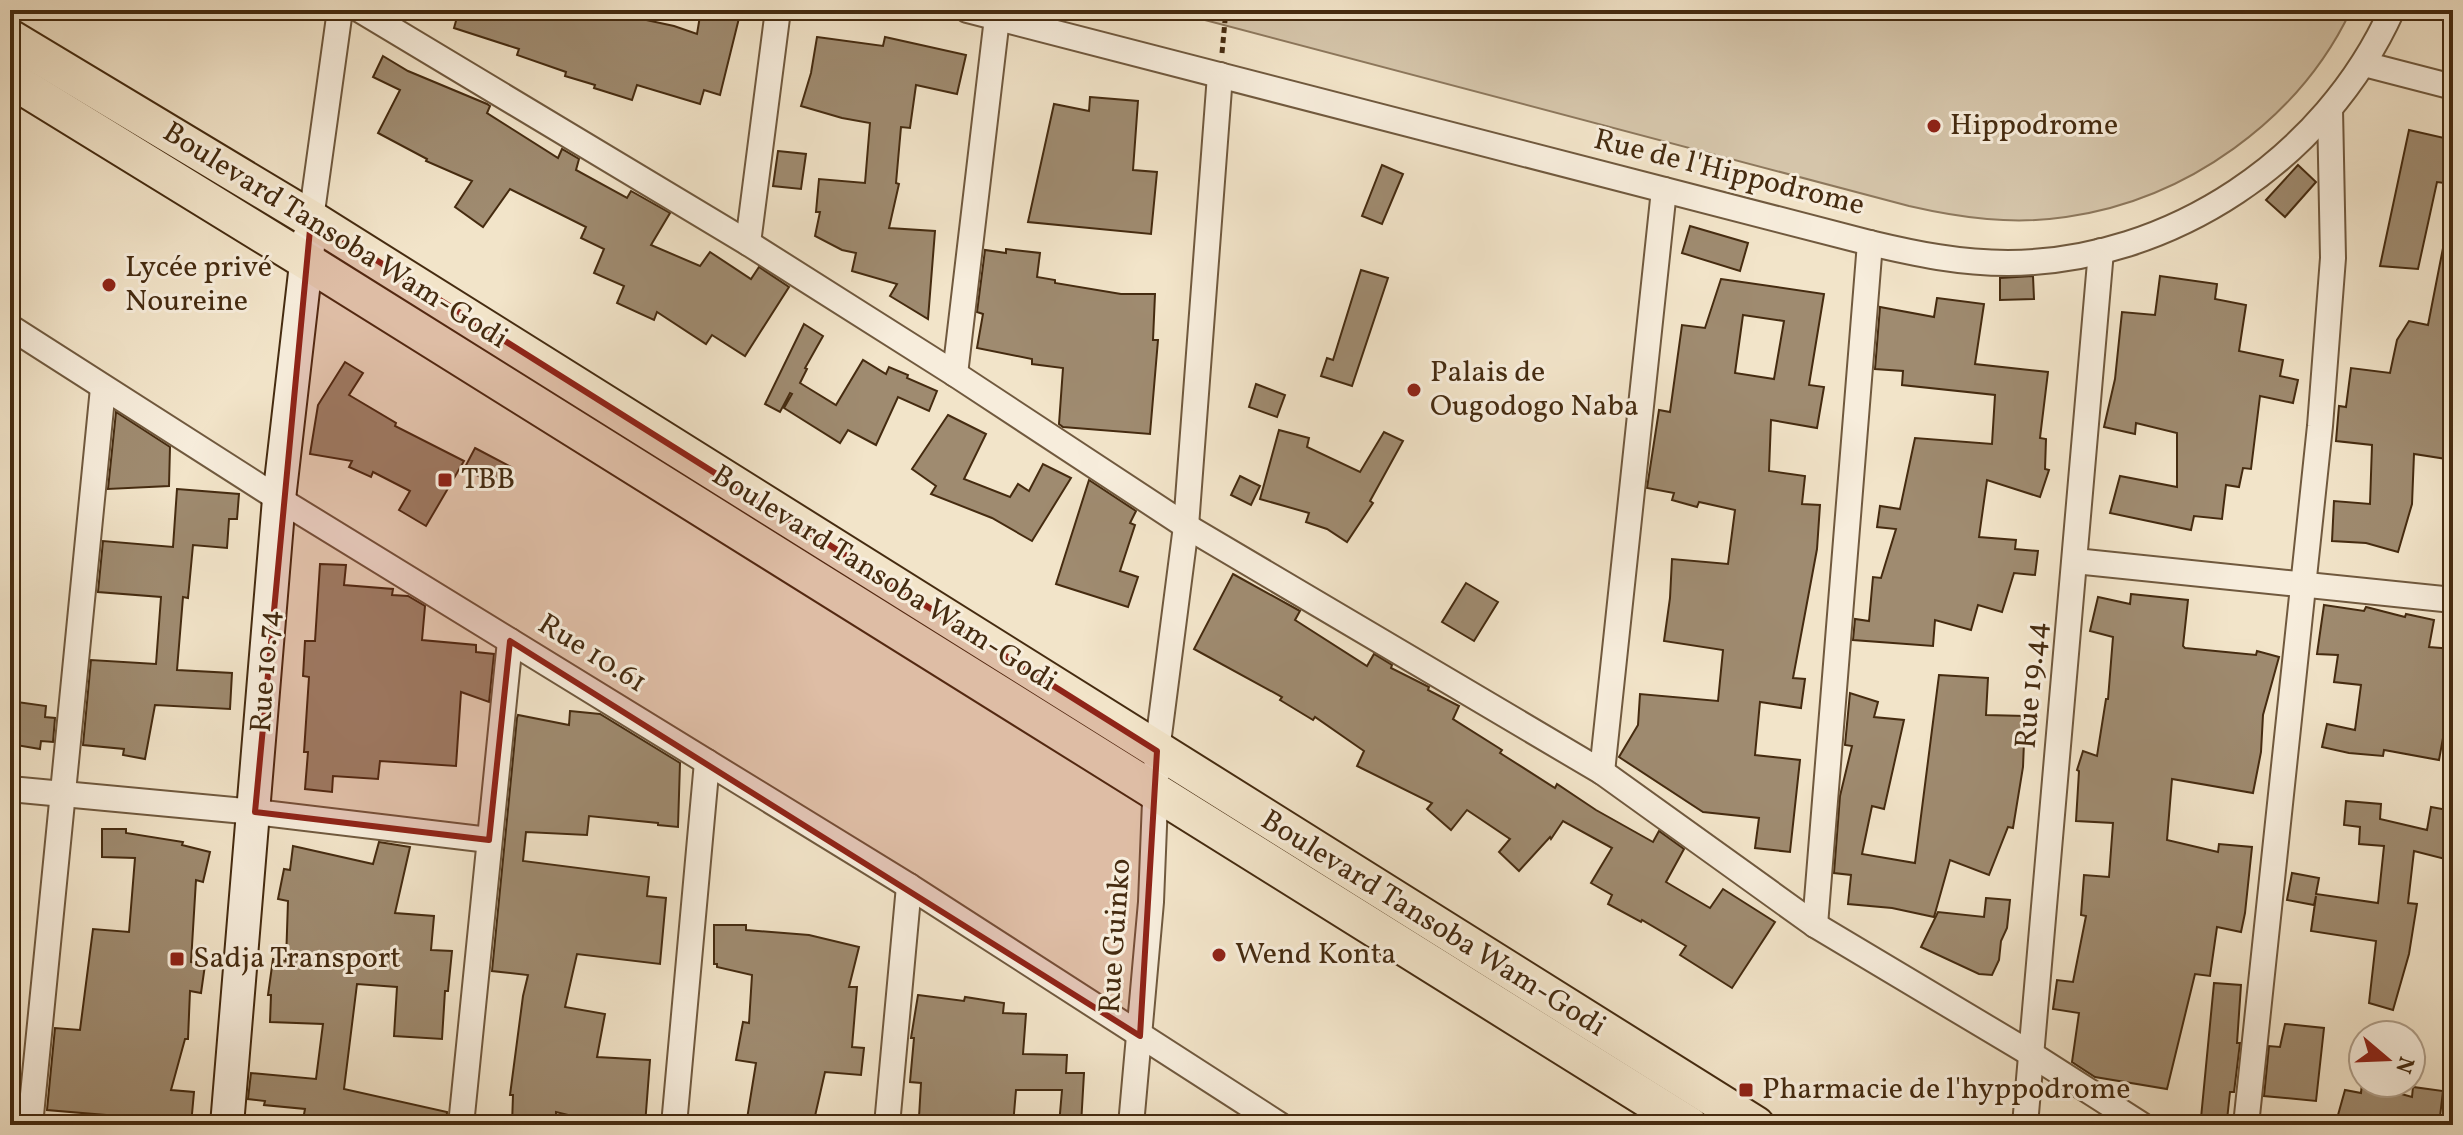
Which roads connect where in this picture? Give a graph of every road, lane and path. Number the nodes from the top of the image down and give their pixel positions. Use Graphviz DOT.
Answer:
graph roads {
  1 [pos="340,10"];
  2 [pos="360,10"];
  3 [pos="778,10"];
  4 [pos="967,10"];
  5 [pos="1226,10"];
  6 [pos="2392,10"];
  7 [pos="997,18"];
  8 [pos="10,38"];
  9 [pos="2364,64"];
  10 [pos="1220,75"];
  11 [pos="10,79"];
  12 [pos="2453,87"];
  13 [pos="2330,109"];
  14 [pos="1664,190"];
  15 [pos="311,219"];
  16 [pos="748,243"];
  17 [pos="1870,243"];
  18 [pos="2101,251"];
  19 [pos="306,261"];
  20 [pos="10,327"];
  21 [pos="955,374"];
  22 [pos="103,388"];
  23 [pos="279,499"];
  24 [pos="1186,526"];
  25 [pos="2075,561"];
  26 [pos="2303,585"];
  27 [pos="2453,600"];
  28 [pos="510,641"];
  29 [pos="1157,751"];
  30 [pos="707,762"];
  31 [pos="1602,772"];
  32 [pos="10,789"];
  33 [pos="1157,792"];
  34 [pos="62,795"];
  35 [pos="255,812"];
  36 [pos="489,840"];
  37 [pos="909,886"];
  38 [pos="1815,925"];
  39 [pos="1140,1036"];
  40 [pos="2031,1054"];
  41 [pos="30,1125"];
  42 [pos="227,1125"];
  43 [pos="461,1125"];
  44 [pos="674,1125"];
  45 [pos="887,1125"];
  46 [pos="1131,1125"];
  47 [pos="1280,1125"];
  48 [pos="1689,1125"];
  49 [pos="1756,1125"];
  50 [pos="2025,1125"];
  51 [pos="2142,1125"];
  52 [pos="2246,1125"];
  1 -- 15 [label="street"];
  2 -- 16 [label="street"];
  3 -- 16 [label="street"];
  4 -- 7 [label="street, Rue de l'Hippodrome"];
  5 -- 10 [label="path"];
  6 -- 9 [label="street, Rue de l'Hippodrome"];
  7 -- 10 [label="street, Rue de l'Hippodrome"];
  7 -- 21 [label="street"];
  8 -- 15 [label="main road, Boulevard Tansoba Wam-Godi"];
  9 -- 12 [label="street"];
  9 -- 13 [label="street, Rue de l'Hippodrome"];
  10 -- 14 [label="street, Rue de l'Hippodrome"];
  10 -- 24 [label="street, Rue Guinko"];
  11 -- 19 [label="main road, Boulevard Tansoba Wam-Godi"];
  13 -- 18 [label="street, Rue de l'Hippodrome"];
  13 -- 26 [label="street"];
  14 -- 17 [label="street, Rue de l'Hippodrome"];
  14 -- 31 [label="street"];
  15 -- 19 [label="main road, Rue 10.74"];
  15 -- 29 [label="main road, Boulevard Tansoba Wam-Godi"];
  16 -- 21 [label="street"];
  17 -- 18 [label="street, Rue de l'Hippodrome"];
  17 -- 38 [label="street"];
  18 -- 25 [label="street, Rue 19.44"];
  19 -- 23 [label="main road, Rue 10.74"];
  19 -- 33 [label="main road, Boulevard Tansoba Wam-Godi"];
  20 -- 22 [label="street, Rue 10.61"];
  21 -- 24 [label="street"];
  22 -- 23 [label="street, Rue 10.61"];
  22 -- 34 [label="street"];
  23 -- 28 [label="street, Rue 10.61"];
  23 -- 35 [label="main road, Rue 10.74"];
  24 -- 29 [label="street, Rue Guinko"];
  24 -- 31 [label="street"];
  25 -- 26 [label="street"];
  25 -- 40 [label="street, Rue 19.44"];
  26 -- 27 [label="street"];
  26 -- 52 [label="street"];
  28 -- 30 [label="street, Rue 10.61"];
  28 -- 36 [label="street"];
  29 -- 33 [label="street, Rue Guinko"];
  29 -- 49 [label="main road, Boulevard Tansoba Wam-Godi"];
  30 -- 37 [label="street, Rue 10.61"];
  30 -- 44 [label="street"];
  31 -- 38 [label="street"];
  32 -- 34 [label="street"];
  33 -- 39 [label="street, Rue Guinko"];
  33 -- 48 [label="main road, Boulevard Tansoba Wam-Godi"];
  34 -- 35 [label="street"];
  34 -- 41 [label="street"];
  35 -- 36 [label="street"];
  35 -- 42 [label="main road, Rue 10.74"];
  36 -- 43 [label="street"];
  37 -- 39 [label="street, Rue 10.61"];
  37 -- 45 [label="street"];
  38 -- 40 [label="street"];
  39 -- 46 [label="street, Rue Guinko"];
  39 -- 47 [label="street, Rue 10.61"];
  40 -- 50 [label="street, Rue 19.44"];
  40 -- 51 [label="street"];
}
